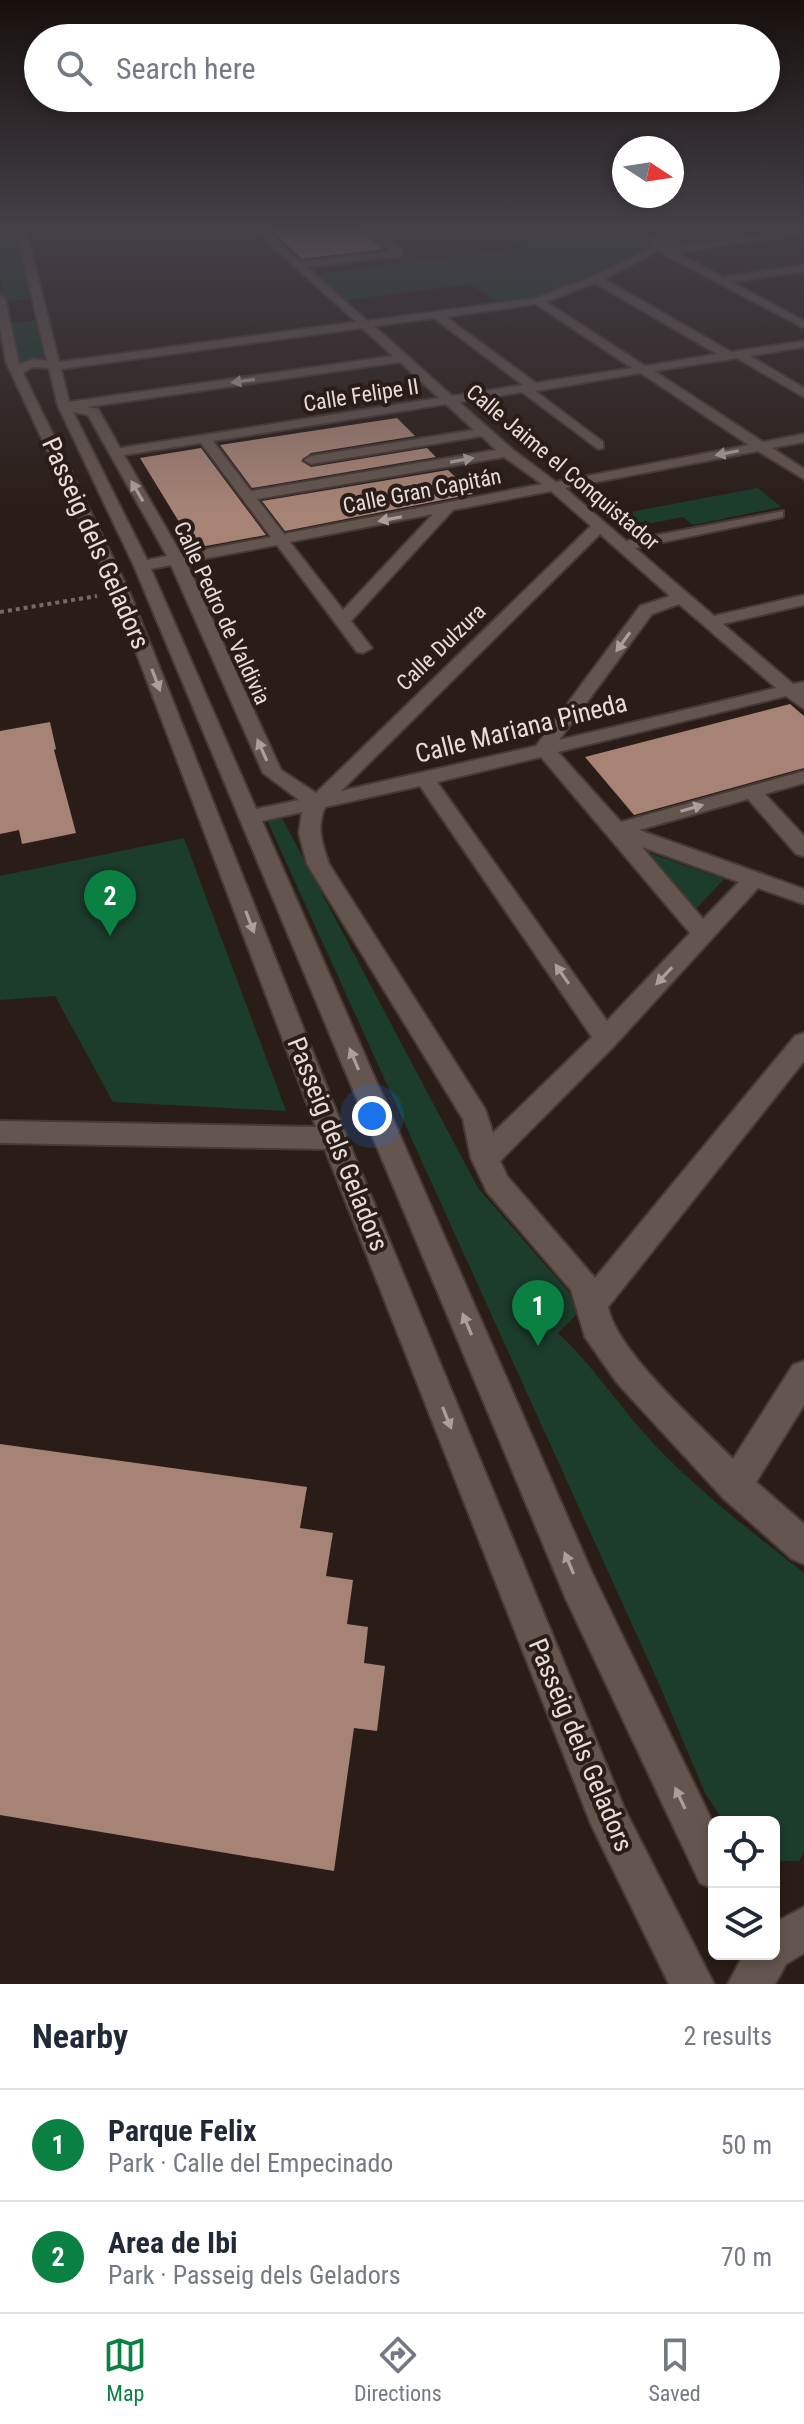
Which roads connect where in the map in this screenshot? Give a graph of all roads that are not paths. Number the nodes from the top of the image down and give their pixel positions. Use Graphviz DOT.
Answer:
graph roads {
  1 [pos="16,323"];
  2 [pos="28,323"];
  3 [pos="378,323"];
  4 [pos="447,323"];
  5 [pos="571,323"];
  6 [pos="675,323"];
  7 [pos="367,324"];
  8 [pos="804,344"];
  9 [pos="735,356"];
  10 [pos="404,358"];
  11 [pos="54,366"];
  12 [pos="643,370"];
  13 [pos="9,374"];
  14 [pos="530,388"];
  15 [pos="804,393"];
  16 [pos="451,401"];
  17 [pos="64,406"];
  18 [pos="485,432"];
  19 [pos="804,438"];
  20 [pos="205,440"];
  21 [pos="298,444"];
  22 [pos="598,445"];
  23 [pos="761,447"];
  24 [pos="507,452"];
  25 [pos="114,453"];
  26 [pos="804,475"];
  27 [pos="329,483"];
  28 [pos="556,488"];
  29 [pos="247,496"];
  30 [pos="448,507"];
  31 [pos="778,514"];
  32 [pos="600,525"];
  33 [pos="281,540"];
  34 [pos="624,546"];
  35 [pos="177,560"];
  36 [pos="142,566"];
  37 [pos="682,597"];
  38 [pos="804,600"];
  39 [pos="342,621"];
  40 [pos="712,622"];
  41 [pos="363,648"];
  42 [pos="799,693"];
  43 [pos="544,748"];
  44 [pos="804,777"];
  45 [pos="425,779"];
  46 [pos="751,791"];
  47 [pos="317,803"];
  48 [pos="250,817"];
  49 [pos="617,830"];
  50 [pos="804,849"];
  51 [pos="755,878"];
  52 [pos="804,897"];
  53 [pos="703,934"];
  54 [pos="606,1038"];
  55 [pos="804,1043"];
  56 [pos="0,1132"];
  57 [pos="334,1138"];
  58 [pos="485,1158"];
  59 [pos="592,1304"];
  60 [pos="804,1376"];
  61 [pos="735,1486"];
  62 [pos="804,1547"];
  63 [pos="708,1856"];
  64 [pos="768,1960"];
  65 [pos="692,1984"];
  66 [pos="750,1984"];
  1 -- 13 [label="street, Passeig dels Geladors"];
  2 -- 11 [label="street"];
  3 -- 7 [label="street"];
  4 -- 14 [label="street"];
  5 -- 12 [label="street"];
  6 -- 9 [label="street"];
  7 -- 10 [label="street, Calle Jaime el Conquistador"];
  7 -- 11 [label="street"];
  8 -- 9 [label="street, Calle Felipe II"];
  9 -- 12 [label="street, Calle Felipe II"];
  9 -- 15 [label="street"];
  10 -- 16 [label="street, Calle Jaime el Conquistador"];
  10 -- 17 [label="street, one-way"];
  11 -- 13 [label="street"];
  11 -- 17 [label="street"];
  12 -- 14 [label="street, Calle Felipe II"];
  12 -- 23 [label="street"];
  13 -- 57 [label="street, Passeig dels Geladors, one-way"];
  14 -- 16 [label="street, Calle Felipe II"];
  14 -- 22 [label="street"];
  16 -- 18 [label="street, Calle Jaime el Conquistador"];
  16 -- 21 [label="street, Calle Felipe II"];
  17 -- 25 [label="street, Calle Pedro de Valdivia"];
  17 -- 36 [label="street"];
  18 -- 21 [label="street"];
  18 -- 24 [label="street, Calle Jaime el Conquistador"];
  19 -- 23 [label="street, Calle Gran Capitán"];
  20 -- 21 [label="street, Calle Felipe II"];
  20 -- 25 [label="street, Calle Felipe II"];
  20 -- 29 [label="street"];
  21 -- 27 [label="street"];
  23 -- 26 [label="street"];
  23 -- 28 [label="street, Calle Gran Capitán, one-way"];
  27 -- 24 [label="street, one-way"];
  24 -- 28 [label="street, Calle Jaime el Conquistador"];
  35 -- 25 [label="street, Calle Pedro de Valdivia, one-way"];
  27 -- 29 [label="street"];
  28 -- 30 [label="street, Calle Gran Capitán"];
  28 -- 32 [label="street, Calle Jaime el Conquistador"];
  29 -- 33 [label="street"];
  30 -- 33 [label="street, Calle Gran Capitán, one-way"];
  30 -- 39 [label="street"];
  31 -- 34 [label="street"];
  32 -- 34 [label="street, Calle Jaime el Conquistador"];
  32 -- 47 [label="street, Calle Dulzura"];
  33 -- 35 [label="street, Calle Gran Capitán"];
  33 -- 39 [label="street"];
  34 -- 37 [label="street, Calle Jaime el Conquistador"];
  35 -- 36 [label="street, Calle Gran Capitán"];
  47 -- 35 [label="street, Calle Pedro de Valdivia, one-way"];
  36 -- 48 [label="street"];
  37 -- 40 [label="street, Calle Jaime el Conquistador"];
  37 -- 43 [label="street, one-way"];
  38 -- 40 [label="street"];
  39 -- 41 [label="street"];
  40 -- 42 [label="street, Calle Jaime el Conquistador"];
  42 -- 43 [label="street, Calle Mariana Pineda"];
  43 -- 45 [label="street, Calle Mariana Pineda"];
  43 -- 49 [label="street"];
  44 -- 46 [label="street"];
  45 -- 47 [label="street, Calle Mariana Pineda"];
  54 -- 45 [label="street, one-way"];
  49 -- 46 [label="street, one-way"];
  46 -- 50 [label="street"];
  47 -- 48 [label="street, Calle Mariana Pineda"];
  47 -- 58 [label="street"];
  63 -- 48 [label="street, one-way"];
  49 -- 51 [label="street"];
  49 -- 53 [label="street"];
  51 -- 52 [label="street"];
  51 -- 53 [label="street"];
  53 -- 54 [label="street, one-way"];
  54 -- 58 [label="street"];
  55 -- 59 [label="street"];
  56 -- 57 [label="street"];
  57 -- 65 [label="street, Passeig dels Geladors, one-way"];
  58 -- 59 [label="street"];
  59 -- 61 [label="street"];
  60 -- 61 [label="street"];
  61 -- 62 [label="street"];
  64 -- 66 [label="street"];
}
